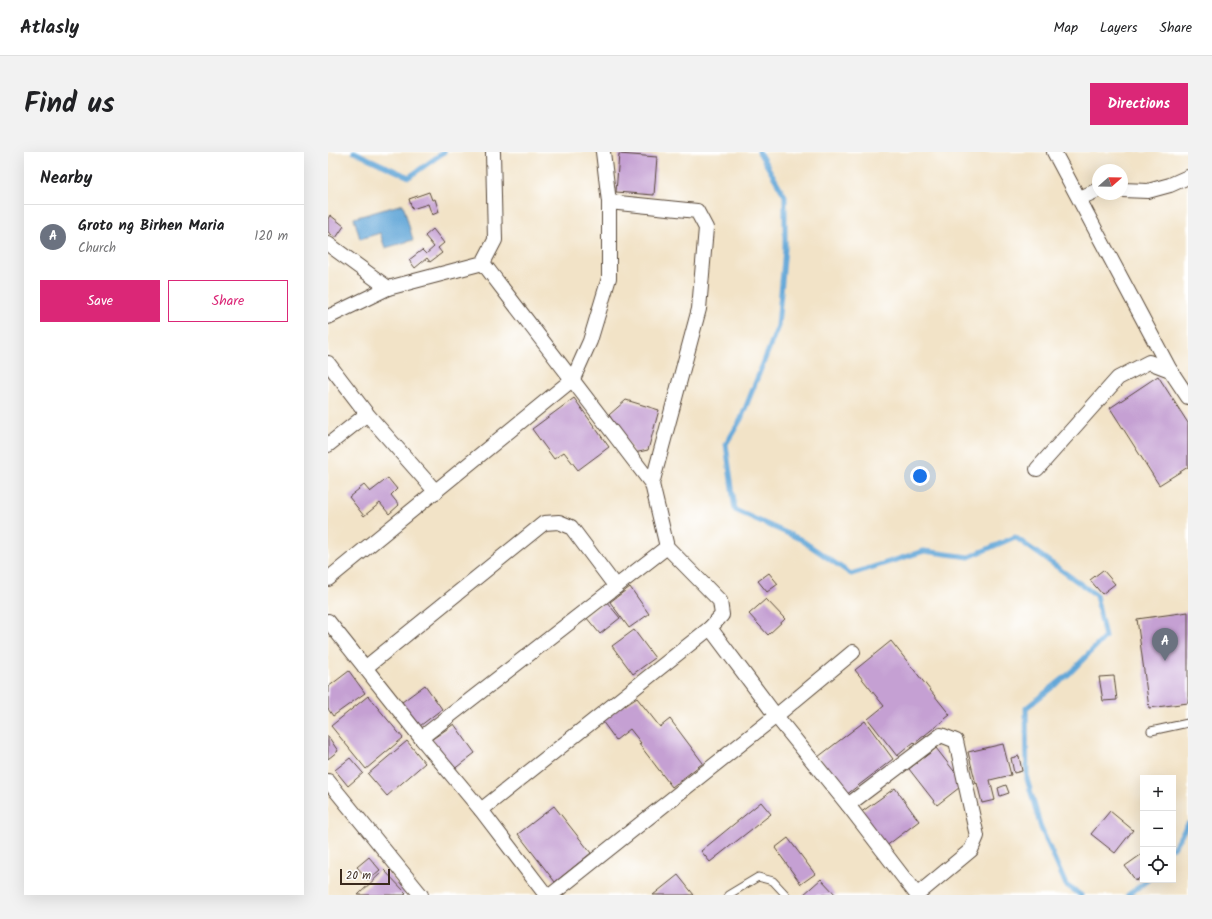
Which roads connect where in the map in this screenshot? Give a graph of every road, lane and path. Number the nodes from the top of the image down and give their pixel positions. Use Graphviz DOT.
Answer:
graph roads {
  1 [pos="493,152"];
  2 [pos="603,152"];
  3 [pos="1054,152"];
  4 [pos="1188,177"];
  5 [pos="1128,190"];
  6 [pos="1092,193"];
  7 [pos="1080,198"];
  8 [pos="609,202"];
  9 [pos="328,244"];
  10 [pos="483,263"];
  11 [pos="388,288"];
  12 [pos="328,318"];
  13 [pos="328,363"];
  14 [pos="1170,370"];
  15 [pos="573,379"];
  16 [pos="1188,397"];
  17 [pos="367,414"];
  18 [pos="328,445"];
  19 [pos="1037,469"];
  20 [pos="652,484"];
  21 [pos="436,492"];
  22 [pos="667,547"];
  23 [pos="328,579"];
  24 [pos="616,587"];
  25 [pos="328,621"];
  26 [pos="710,628"];
  27 [pos="853,652"];
  28 [pos="365,668"];
  29 [pos="776,716"];
  30 [pos="1188,723"];
  31 [pos="1151,731"];
  32 [pos="420,738"];
  33 [pos="330,787"];
  34 [pos="848,804"];
  35 [pos="481,810"];
  36 [pos="421,895"];
  37 [pos="546,895"];
  38 [pos="551,895"];
  39 [pos="728,895"];
  40 [pos="786,895"];
  41 [pos="917,895"];
  1 -- 10 [label="street"];
  2 -- 8 [label="street"];
  3 -- 7 [label="street"];
  4 -- 5 [label="street"];
  6 -- 7 [label="street"];
  7 -- 14 [label="street"];
  8 -- 15 [label="street"];
  8 -- 20 [label="street"];
  9 -- 11 [label="street"];
  10 -- 11 [label="street"];
  10 -- 15 [label="street"];
  11 -- 12 [label="street"];
  13 -- 17 [label="street"];
  14 -- 16 [label="street"];
  14 -- 19 [label="street"];
  15 -- 20 [label="street"];
  15 -- 21 [label="street"];
  17 -- 18 [label="street"];
  17 -- 21 [label="street"];
  20 -- 22 [label="street"];
  21 -- 23 [label="street"];
  22 -- 24 [label="street"];
  22 -- 26 [label="street"];
  24 -- 28 [label="street"];
  24 -- 32 [label="street"];
  25 -- 28 [label="street"];
  26 -- 29 [label="street"];
  26 -- 35 [label="street"];
  27 -- 29 [label="street"];
  28 -- 32 [label="street"];
  29 -- 34 [label="street"];
  29 -- 38 [label="street"];
  30 -- 31 [label="lane"];
  32 -- 35 [label="street"];
  33 -- 36 [label="street"];
  34 -- 41 [label="street"];
  34 -- 41 [label="street"];
  35 -- 37 [label="street"];
  39 -- 40 [label="lane"];
}
